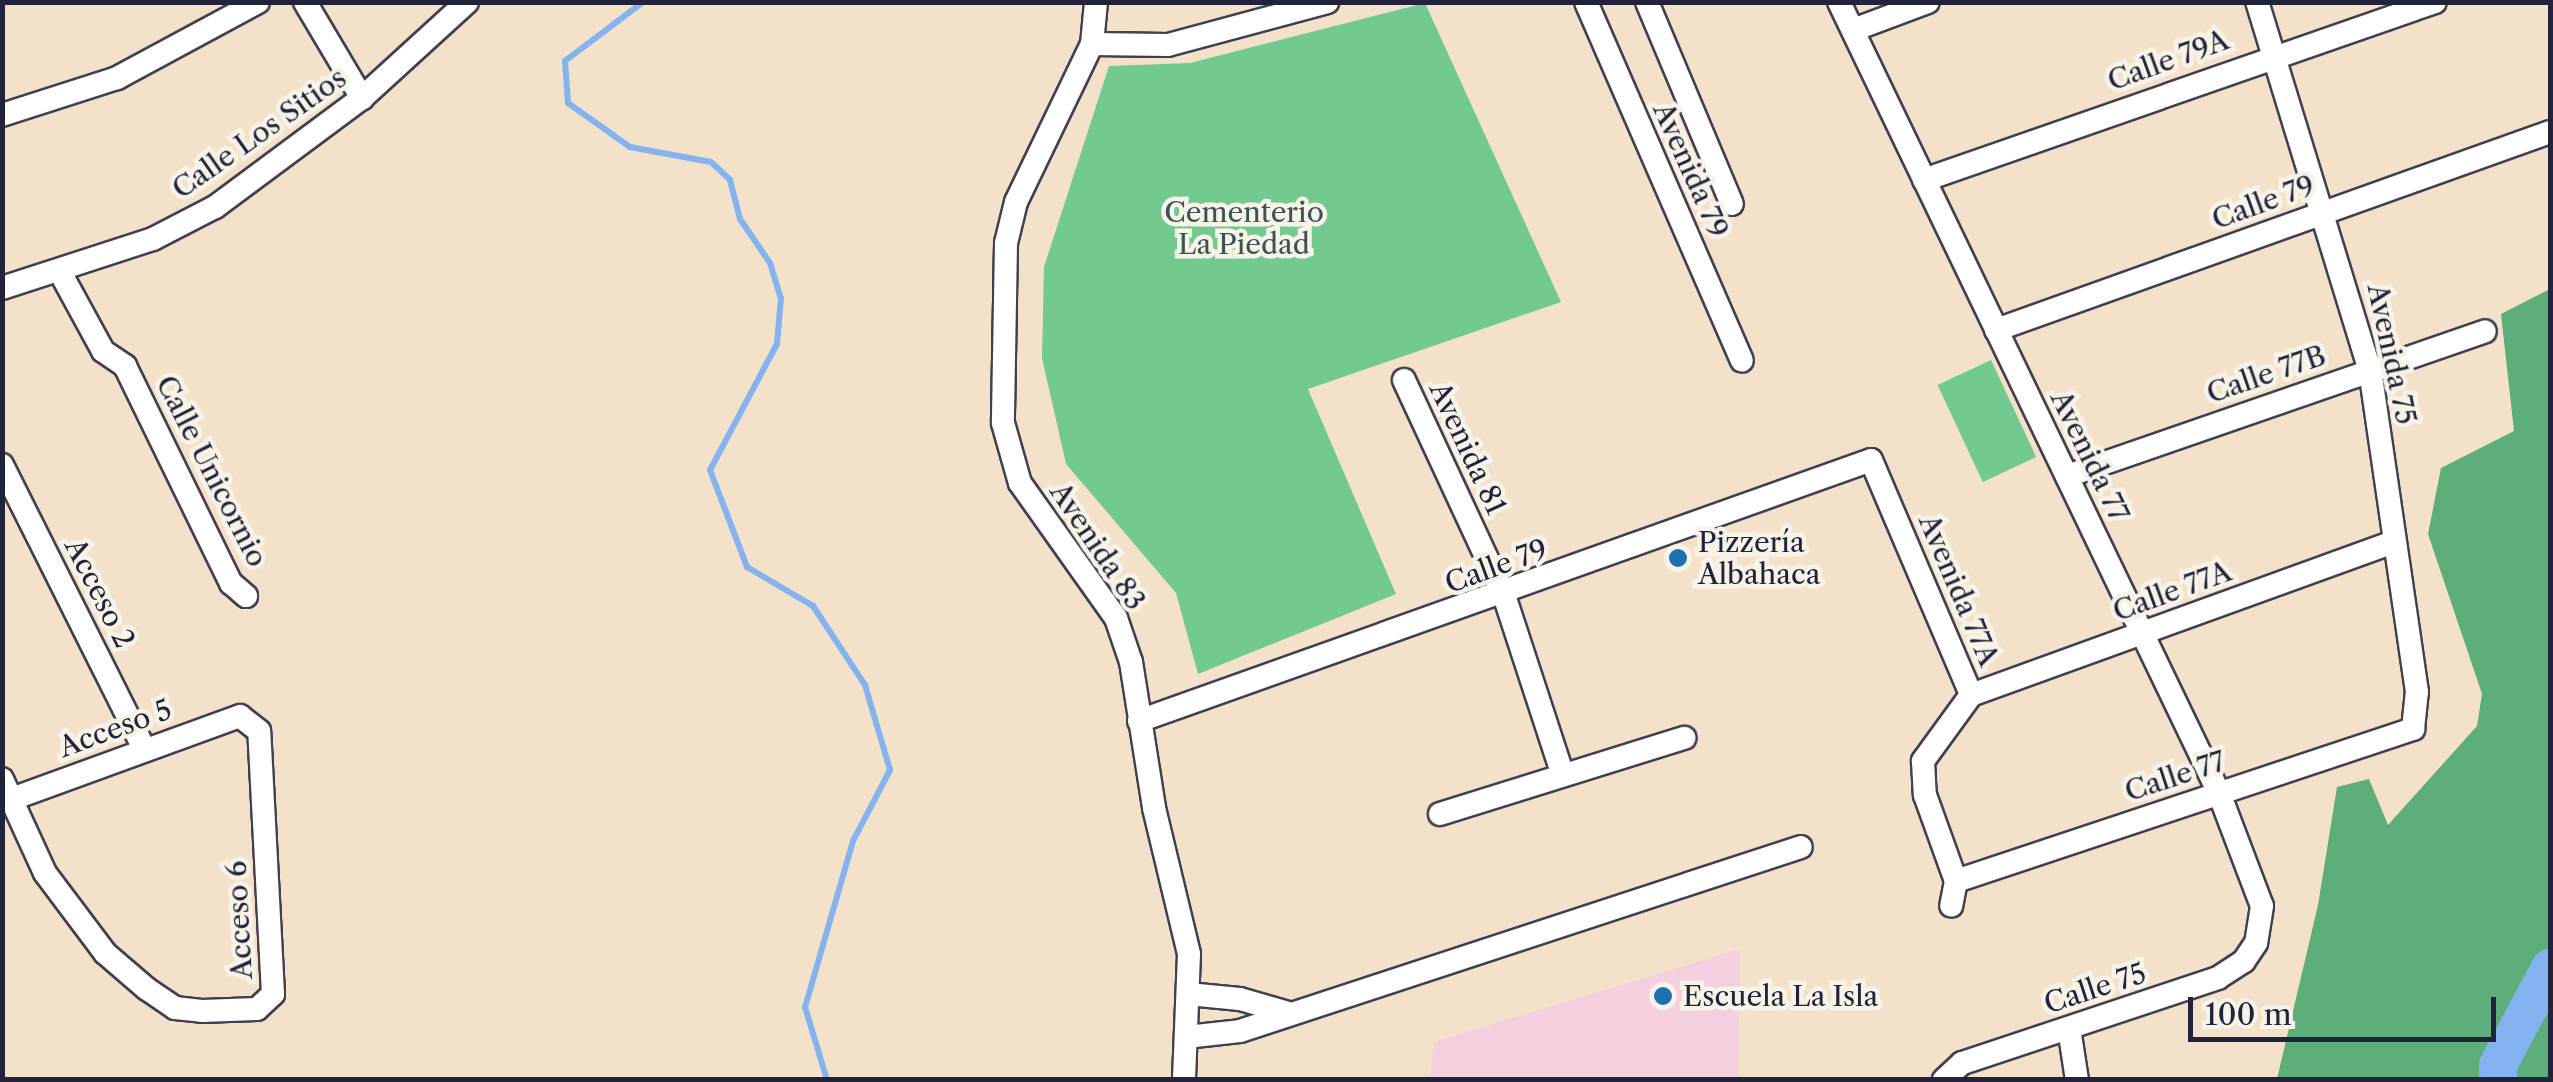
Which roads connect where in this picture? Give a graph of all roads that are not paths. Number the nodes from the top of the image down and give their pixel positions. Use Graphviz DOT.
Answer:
graph roads {
  1 [pos="258,2"];
  2 [pos="305,2"];
  3 [pos="467,2"];
  4 [pos="1096,2"];
  5 [pos="1586,2"];
  6 [pos="1647,2"];
  7 [pos="1839,2"];
  8 [pos="1928,2"];
  9 [pos="2258,2"];
  10 [pos="2435,2"];
  11 [pos="1319,3"];
  12 [pos="1853,30"];
  13 [pos="1092,44"];
  14 [pos="2274,54"];
  15 [pos="362,98"];
  16 [pos="2,115"];
  17 [pos="2550,132"];
  18 [pos="1924,180"];
  19 [pos="1732,204"];
  20 [pos="2326,210"];
  21 [pos="60,272"];
  22 [pos="2,288"];
  23 [pos="1996,330"];
  24 [pos="2484,330"];
  25 [pos="1742,361"];
  26 [pos="2370,371"];
  27 [pos="1404,380"];
  28 [pos="1871,460"];
  29 [pos="2,465"];
  30 [pos="2067,476"];
  31 [pos="2393,542"];
  32 [pos="1504,595"];
  33 [pos="246,596"];
  34 [pos="2142,634"];
  35 [pos="1970,695"];
  36 [pos="240,716"];
  37 [pos="1139,721"];
  38 [pos="2413,729"];
  39 [pos="1684,738"];
  40 [pos="144,748"];
  41 [pos="1563,775"];
  42 [pos="7,788"];
  43 [pos="2219,793"];
  44 [pos="1440,814"];
  45 [pos="1801,847"];
  46 [pos="1956,881"];
  47 [pos="1951,906"];
  48 [pos="2256,943"];
  49 [pos="1188,994"];
  50 [pos="1284,1012"];
  51 [pos="2069,1028"];
  52 [pos="1186,1037"];
  53 [pos="1184,1080"];
  54 [pos="1944,1080"];
  55 [pos="2077,1080"];
  1 -- 16 [label="street"];
  2 -- 15 [label="street"];
  3 -- 15 [label="street, Calle Los Sitios"];
  4 -- 13 [label="street, Avenida 83"];
  5 -- 25 [label="street, Avenida 79"];
  6 -- 19 [label="street"];
  7 -- 12 [label="street, Avenida 77"];
  8 -- 12 [label="street"];
  9 -- 14 [label="street, Avenida 75"];
  10 -- 14 [label="street, Calle 79A"];
  11 -- 13 [label="street"];
  12 -- 18 [label="street, Avenida 77"];
  13 -- 37 [label="street, Avenida 83"];
  14 -- 18 [label="street, Calle 79A"];
  14 -- 20 [label="street, Avenida 75"];
  15 -- 21 [label="street, Calle Los Sitios"];
  17 -- 20 [label="street, Calle 79"];
  18 -- 23 [label="street, Avenida 77"];
  20 -- 23 [label="street, Calle 79"];
  20 -- 26 [label="street, Avenida 75"];
  21 -- 22 [label="street, Calle Los Sitios"];
  21 -- 33 [label="street, Calle Unicornio"];
  23 -- 30 [label="street, Avenida 77"];
  24 -- 26 [label="street, Calle 77B"];
  26 -- 30 [label="street, Calle 77B"];
  26 -- 31 [label="street, Avenida 75"];
  27 -- 32 [label="street, Avenida 81"];
  28 -- 32 [label="street, Calle 79"];
  28 -- 35 [label="street, Avenida 77A"];
  29 -- 40 [label="street, Acceso 2"];
  30 -- 34 [label="street, Avenida 77"];
  31 -- 34 [label="street, Calle 77A"];
  31 -- 38 [label="street, Avenida 75"];
  32 -- 37 [label="street, Calle 79"];
  32 -- 41 [label="street, Avenida 81"];
  34 -- 35 [label="street, Calle 77A"];
  34 -- 43 [label="street, Avenida 77"];
  35 -- 46 [label="street, Avenida 77A"];
  36 -- 40 [label="street, Acceso 5"];
  36 -- 42 [label="street, Acceso 6"];
  37 -- 49 [label="street, Avenida 83"];
  38 -- 43 [label="street, Calle 77"];
  39 -- 41 [label="street"];
  40 -- 42 [label="street, Acceso 5"];
  41 -- 44 [label="street"];
  43 -- 46 [label="street, Calle 77"];
  43 -- 48 [label="street, Avenida 77"];
  45 -- 50 [label="street"];
  46 -- 47 [label="street"];
  48 -- 51 [label="street, Calle 75"];
  49 -- 50 [label="street"];
  49 -- 52 [label="street, Avenida 83"];
  50 -- 52 [label="street"];
  51 -- 54 [label="street, Calle 75"];
  51 -- 55 [label="street"];
  52 -- 53 [label="street, Avenida 83"];
}
